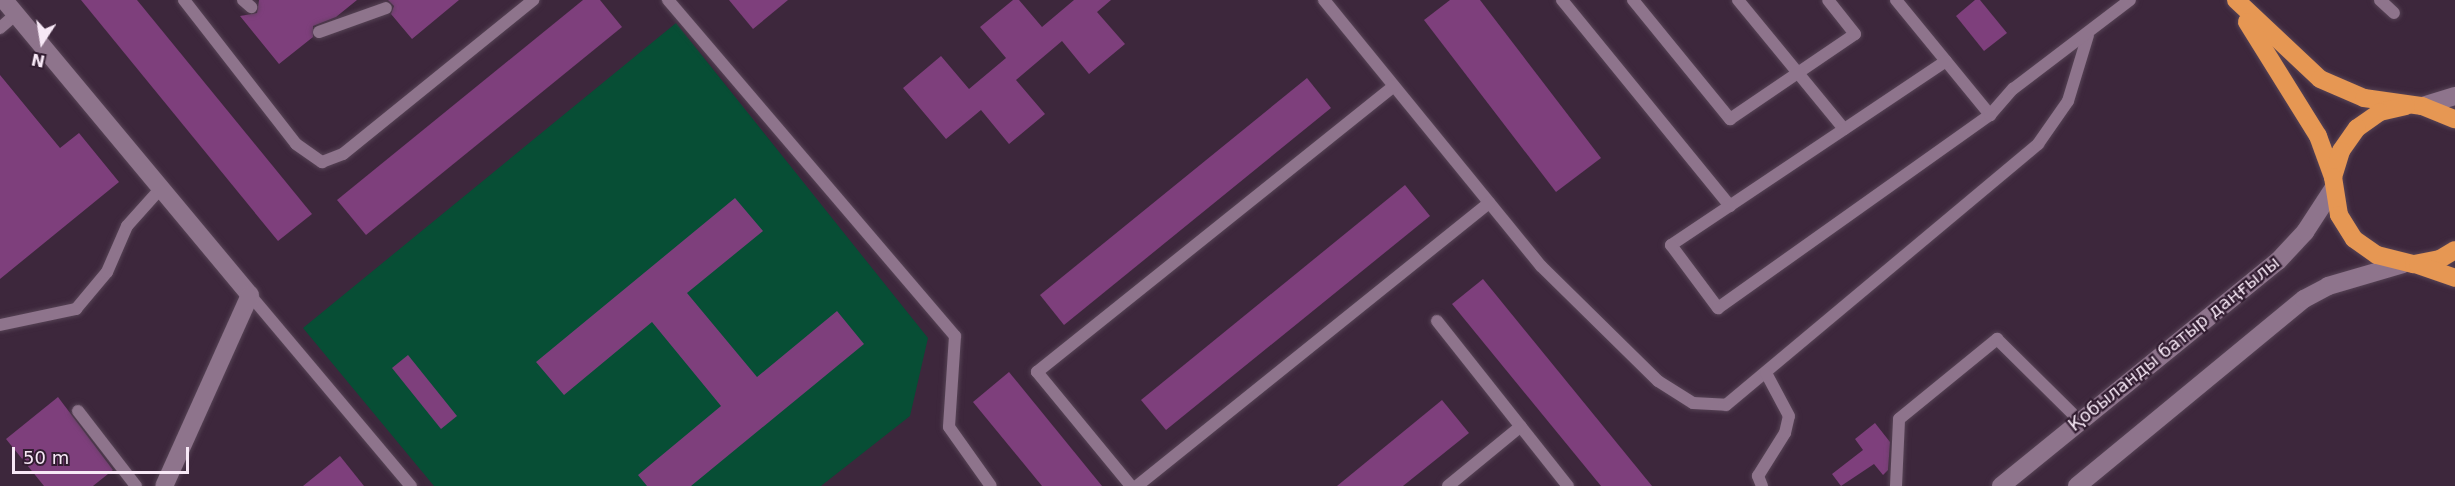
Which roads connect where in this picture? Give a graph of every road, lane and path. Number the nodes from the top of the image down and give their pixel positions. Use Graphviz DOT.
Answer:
graph roads {
  1 [pos="184,0"];
  2 [pos="533,0"];
  3 [pos="668,0"];
  4 [pos="1324,0"];
  5 [pos="1562,0"];
  6 [pos="1633,0"];
  7 [pos="1738,0"];
  8 [pos="1828,0"];
  9 [pos="1896,0"];
  10 [pos="2130,0"];
  11 [pos="2235,0"];
  12 [pos="2379,0"];
  13 [pos="10,7"];
  14 [pos="386,8"];
  15 [pos="2394,13"];
  16 [pos="0,28"];
  17 [pos="319,32"];
  18 [pos="2088,35"];
  19 [pos="1946,61"];
  20 [pos="1797,73"];
  21 [pos="1395,86"];
  22 [pos="2455,96"];
  23 [pos="2414,106"];
  24 [pos="1990,115"];
  25 [pos="2455,119"];
  26 [pos="1844,129"];
  27 [pos="2333,183"];
  28 [pos="162,188"];
  29 [pos="1489,203"];
  30 [pos="1730,206"];
  31 [pos="2455,250"];
  32 [pos="2408,264"];
  33 [pos="2455,278"];
  34 [pos="250,295"];
  35 [pos="1437,321"];
  36 [pos="0,325"];
  37 [pos="1766,373"];
  38 [pos="78,411"];
  39 [pos="2080,421"];
  40 [pos="1521,426"];
  41 [pos="167,484"];
  42 [pos="136,486"];
  43 [pos="411,486"];
  44 [pos="991,486"];
  45 [pos="1131,486"];
  46 [pos="1137,486"];
  47 [pos="1449,486"];
  48 [pos="1568,486"];
  49 [pos="1762,486"];
  50 [pos="1896,486"];
  51 [pos="2001,486"];
  52 [pos="2077,486"];
  1 -- 2 [label="lane"];
  3 -- 44 [label="lane"];
  4 -- 21 [label="lane"];
  5 -- 30 [label="lane"];
  6 -- 20 [label="lane"];
  7 -- 20 [label="lane"];
  8 -- 20 [label="lane"];
  9 -- 19 [label="lane"];
  10 -- 18 [label="lane"];
  11 -- 23 [label="highway"];
  11 -- 27 [label="highway"];
  12 -- 15 [label="lane"];
  13 -- 16 [label="lane"];
  13 -- 28 [label="street"];
  14 -- 17 [label="lane"];
  18 -- 24 [label="lane"];
  18 -- 37 [label="lane"];
  19 -- 24 [label="lane"];
  19 -- 26 [label="lane"];
  20 -- 26 [label="lane"];
  21 -- 29 [label="lane"];
  21 -- 45 [label="lane"];
  22 -- 23 [label="street"];
  23 -- 25 [label="highway"];
  23 -- 27 [label="highway"];
  24 -- 30 [label="lane"];
  26 -- 30 [label="lane"];
  27 -- 32 [label="highway"];
  27 -- 39 [label="street, Қобыланды батыр даңғылы"];
  28 -- 34 [label="street"];
  28 -- 36 [label="lane"];
  29 -- 37 [label="lane"];
  29 -- 46 [label="lane"];
  31 -- 32 [label="highway"];
  32 -- 33 [label="highway"];
  32 -- 52 [label="street"];
  34 -- 41 [label="street"];
  34 -- 43 [label="lane"];
  35 -- 40 [label="lane"];
  37 -- 49 [label="lane"];
  38 -- 42 [label="lane"];
  39 -- 50 [label="lane"];
  39 -- 51 [label="street, Қобыланды батыр даңғылы"];
  40 -- 47 [label="lane"];
  40 -- 48 [label="lane"];
}
